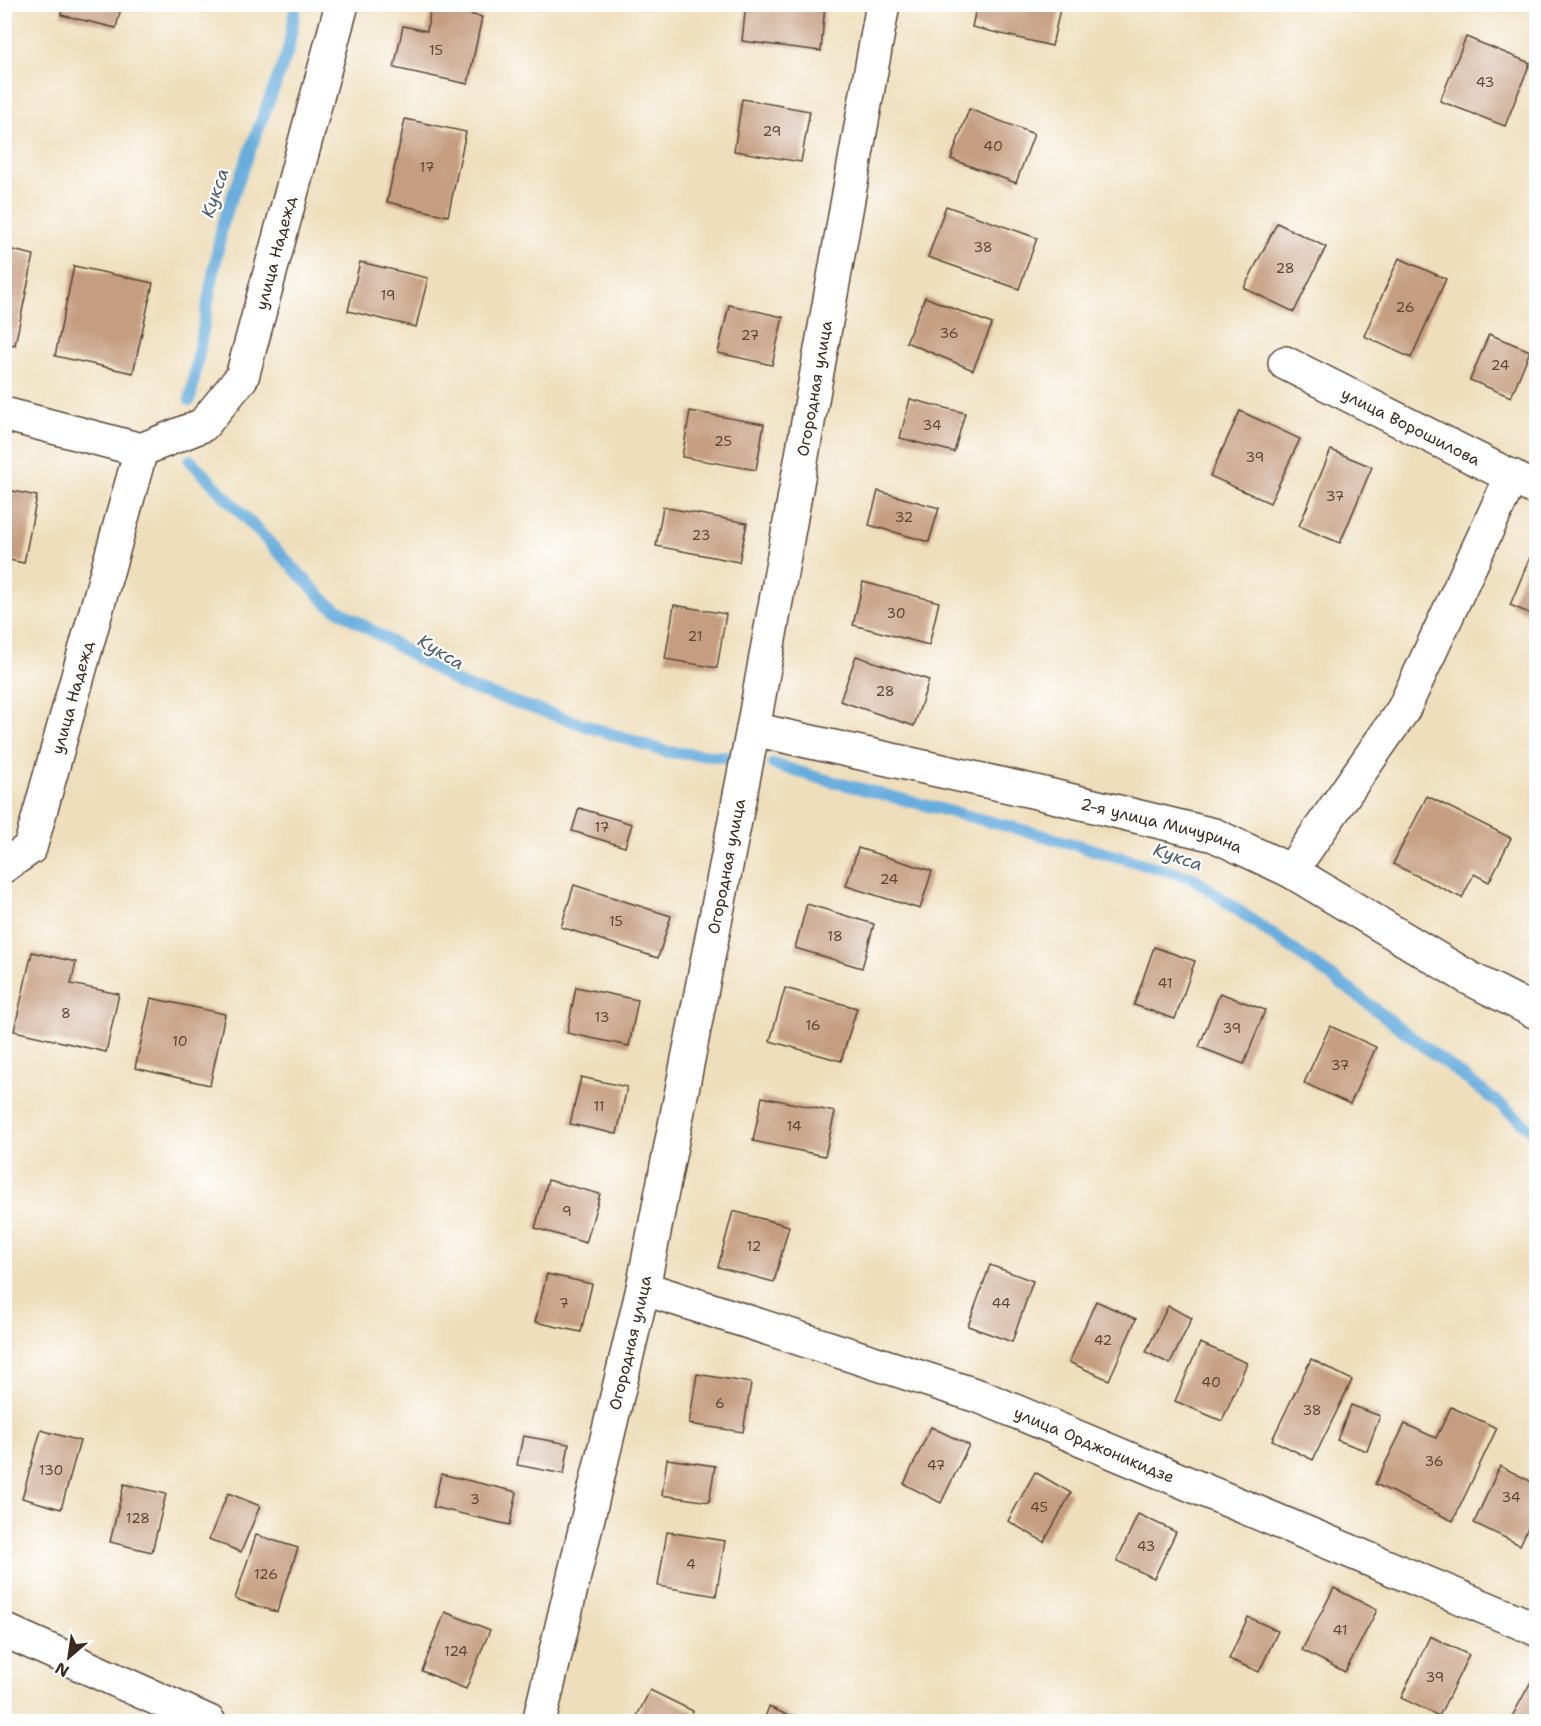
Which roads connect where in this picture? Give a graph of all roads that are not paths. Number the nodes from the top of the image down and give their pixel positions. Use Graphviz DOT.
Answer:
graph roads {
  1 [pos="342,4"];
  2 [pos="883,4"];
  3 [pos="1285,363"];
  4 [pos="4,414"];
  5 [pos="141,450"];
  6 [pos="1524,482"];
  7 [pos="753,729"];
  8 [pos="4,866"];
  9 [pos="1291,871"];
  10 [pos="1536,1012"];
  11 [pos="643,1288"];
  12 [pos="1536,1629"];
  13 [pos="4,1630"];
  14 [pos="209,1722"];
  15 [pos="539,1722"];
  1 -- 5 [label="street, улица Надежд"];
  2 -- 7 [label="street, Огородная улица"];
  3 -- 6 [label="street, улица Ворошилова"];
  4 -- 5 [label="street"];
  5 -- 8 [label="street, улица Надежд"];
  6 -- 9 [label="street"];
  7 -- 9 [label="street, 2-я улица Мичурина"];
  7 -- 11 [label="street, Огородная улица"];
  9 -- 10 [label="street, 2-я улица Мичурина"];
  11 -- 12 [label="street, улица Орджоникидзе"];
  11 -- 15 [label="street, Огородная улица"];
  13 -- 14 [label="street"];
}
